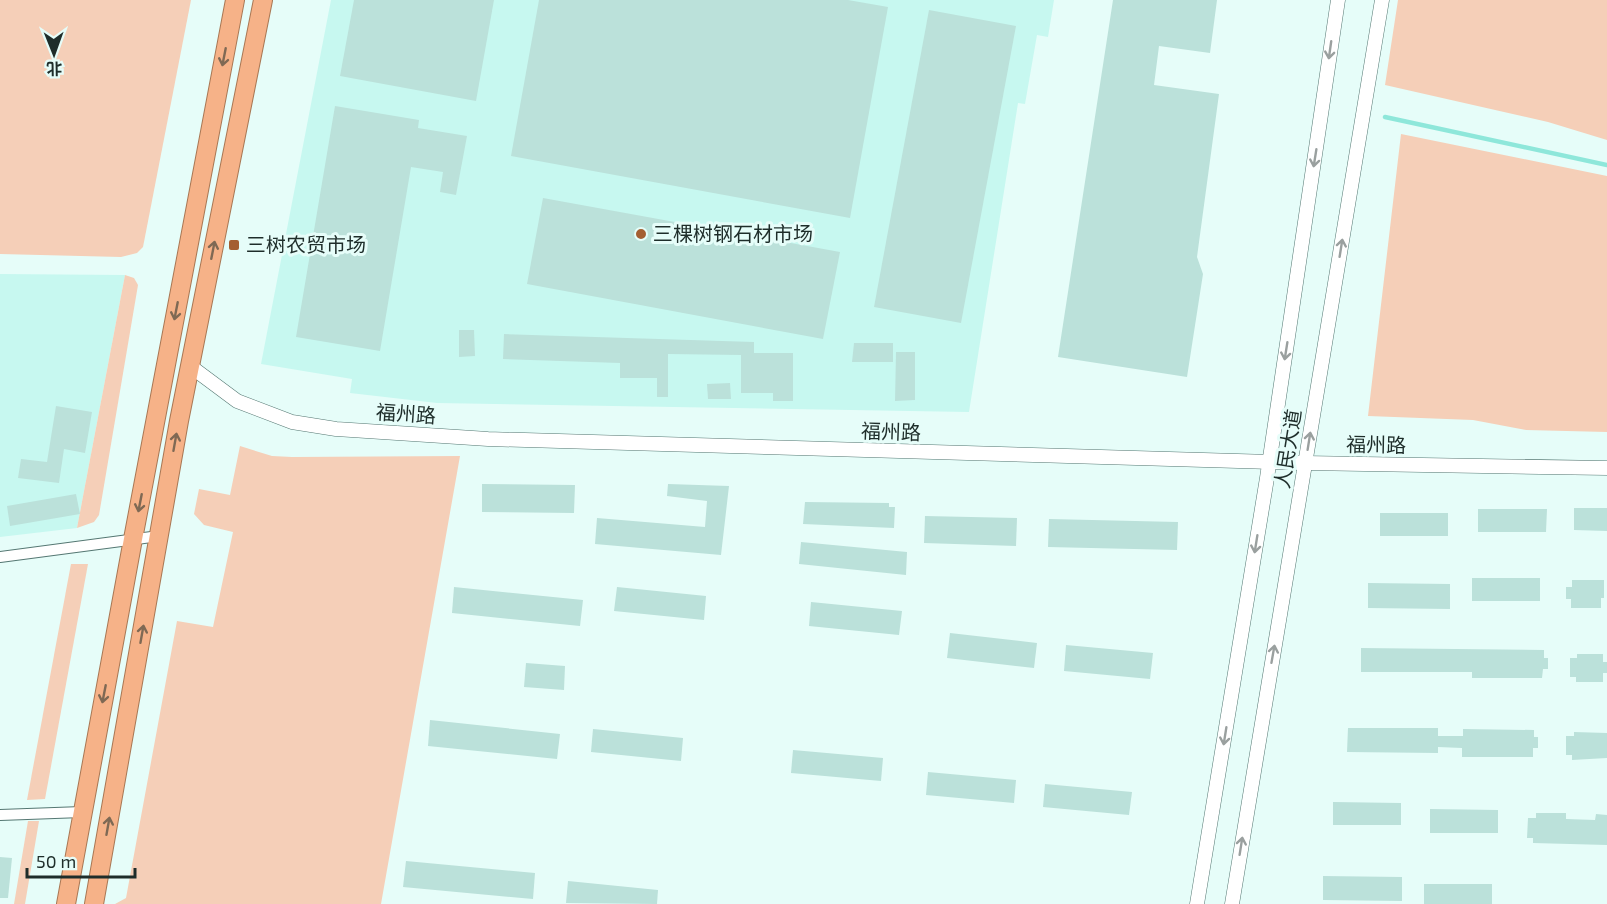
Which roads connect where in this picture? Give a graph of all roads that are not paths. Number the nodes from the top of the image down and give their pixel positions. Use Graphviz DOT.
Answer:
graph roads {
  1 [pos="235,0"];
  2 [pos="263,0"];
  3 [pos="1338,0"];
  4 [pos="1382,0"];
  5 [pos="190,366"];
  6 [pos="1269,462"];
  7 [pos="1305,463"];
  8 [pos="1607,468"];
  9 [pos="159,536"];
  10 [pos="133,539"];
  11 [pos="0,557"];
  12 [pos="82,812"];
  13 [pos="0,815"];
  14 [pos="66,904"];
  15 [pos="94,904"];
  16 [pos="1197,904"];
  17 [pos="1232,904"];
  1 -- 10 [label="highway, one-way"];
  5 -- 2 [label="highway, one-way"];
  3 -- 6 [label="street, 人民大道, one-way"];
  7 -- 4 [label="street, 人民大道, one-way"];
  5 -- 6 [label="street, 福州路"];
  9 -- 5 [label="highway, one-way"];
  6 -- 7 [label="street, 福州路"];
  6 -- 16 [label="street, 人民大道, one-way"];
  7 -- 8 [label="street, 福州路"];
  17 -- 7 [label="street, 人民大道, one-way"];
  9 -- 10 [label="street"];
  15 -- 9 [label="highway, one-way"];
  10 -- 11 [label="street"];
  10 -- 12 [label="highway, one-way"];
  12 -- 13 [label="street"];
  12 -- 14 [label="highway"];
}
